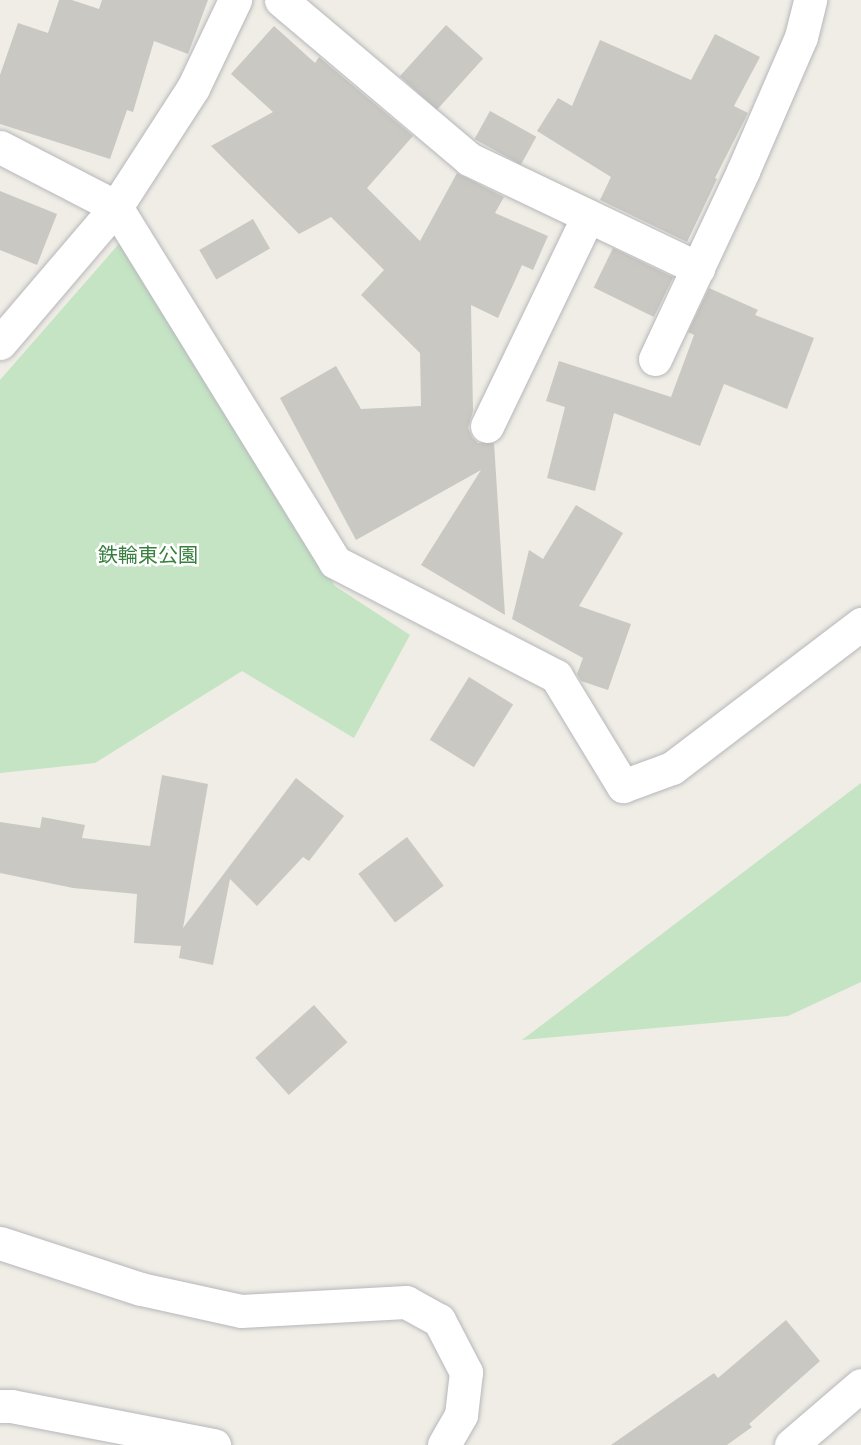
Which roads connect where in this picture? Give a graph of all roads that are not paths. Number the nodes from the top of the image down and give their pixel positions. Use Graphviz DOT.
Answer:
graph roads {
  1 [pos="235,0"];
  2 [pos="281,0"];
  3 [pos="810,0"];
  4 [pos="0,147"];
  5 [pos="116,207"];
  6 [pos="588,216"];
  7 [pos="698,268"];
  8 [pos="0,343"];
  9 [pos="655,359"];
  10 [pos="487,426"];
  11 [pos="861,624"];
  12 [pos="0,1243"];
  13 [pos="861,1385"];
  14 [pos="0,1406"];
  15 [pos="214,1445"];
  16 [pos="444,1445"];
  17 [pos="791,1445"];
  1 -- 5 [label="street"];
  2 -- 6 [label="street"];
  3 -- 7 [label="street"];
  4 -- 5 [label="street"];
  5 -- 8 [label="street"];
  5 -- 11 [label="street"];
  6 -- 7 [label="street"];
  6 -- 10 [label="street"];
  7 -- 9 [label="street"];
  12 -- 16 [label="street"];
  13 -- 17 [label="street"];
  14 -- 15 [label="street"];
}
